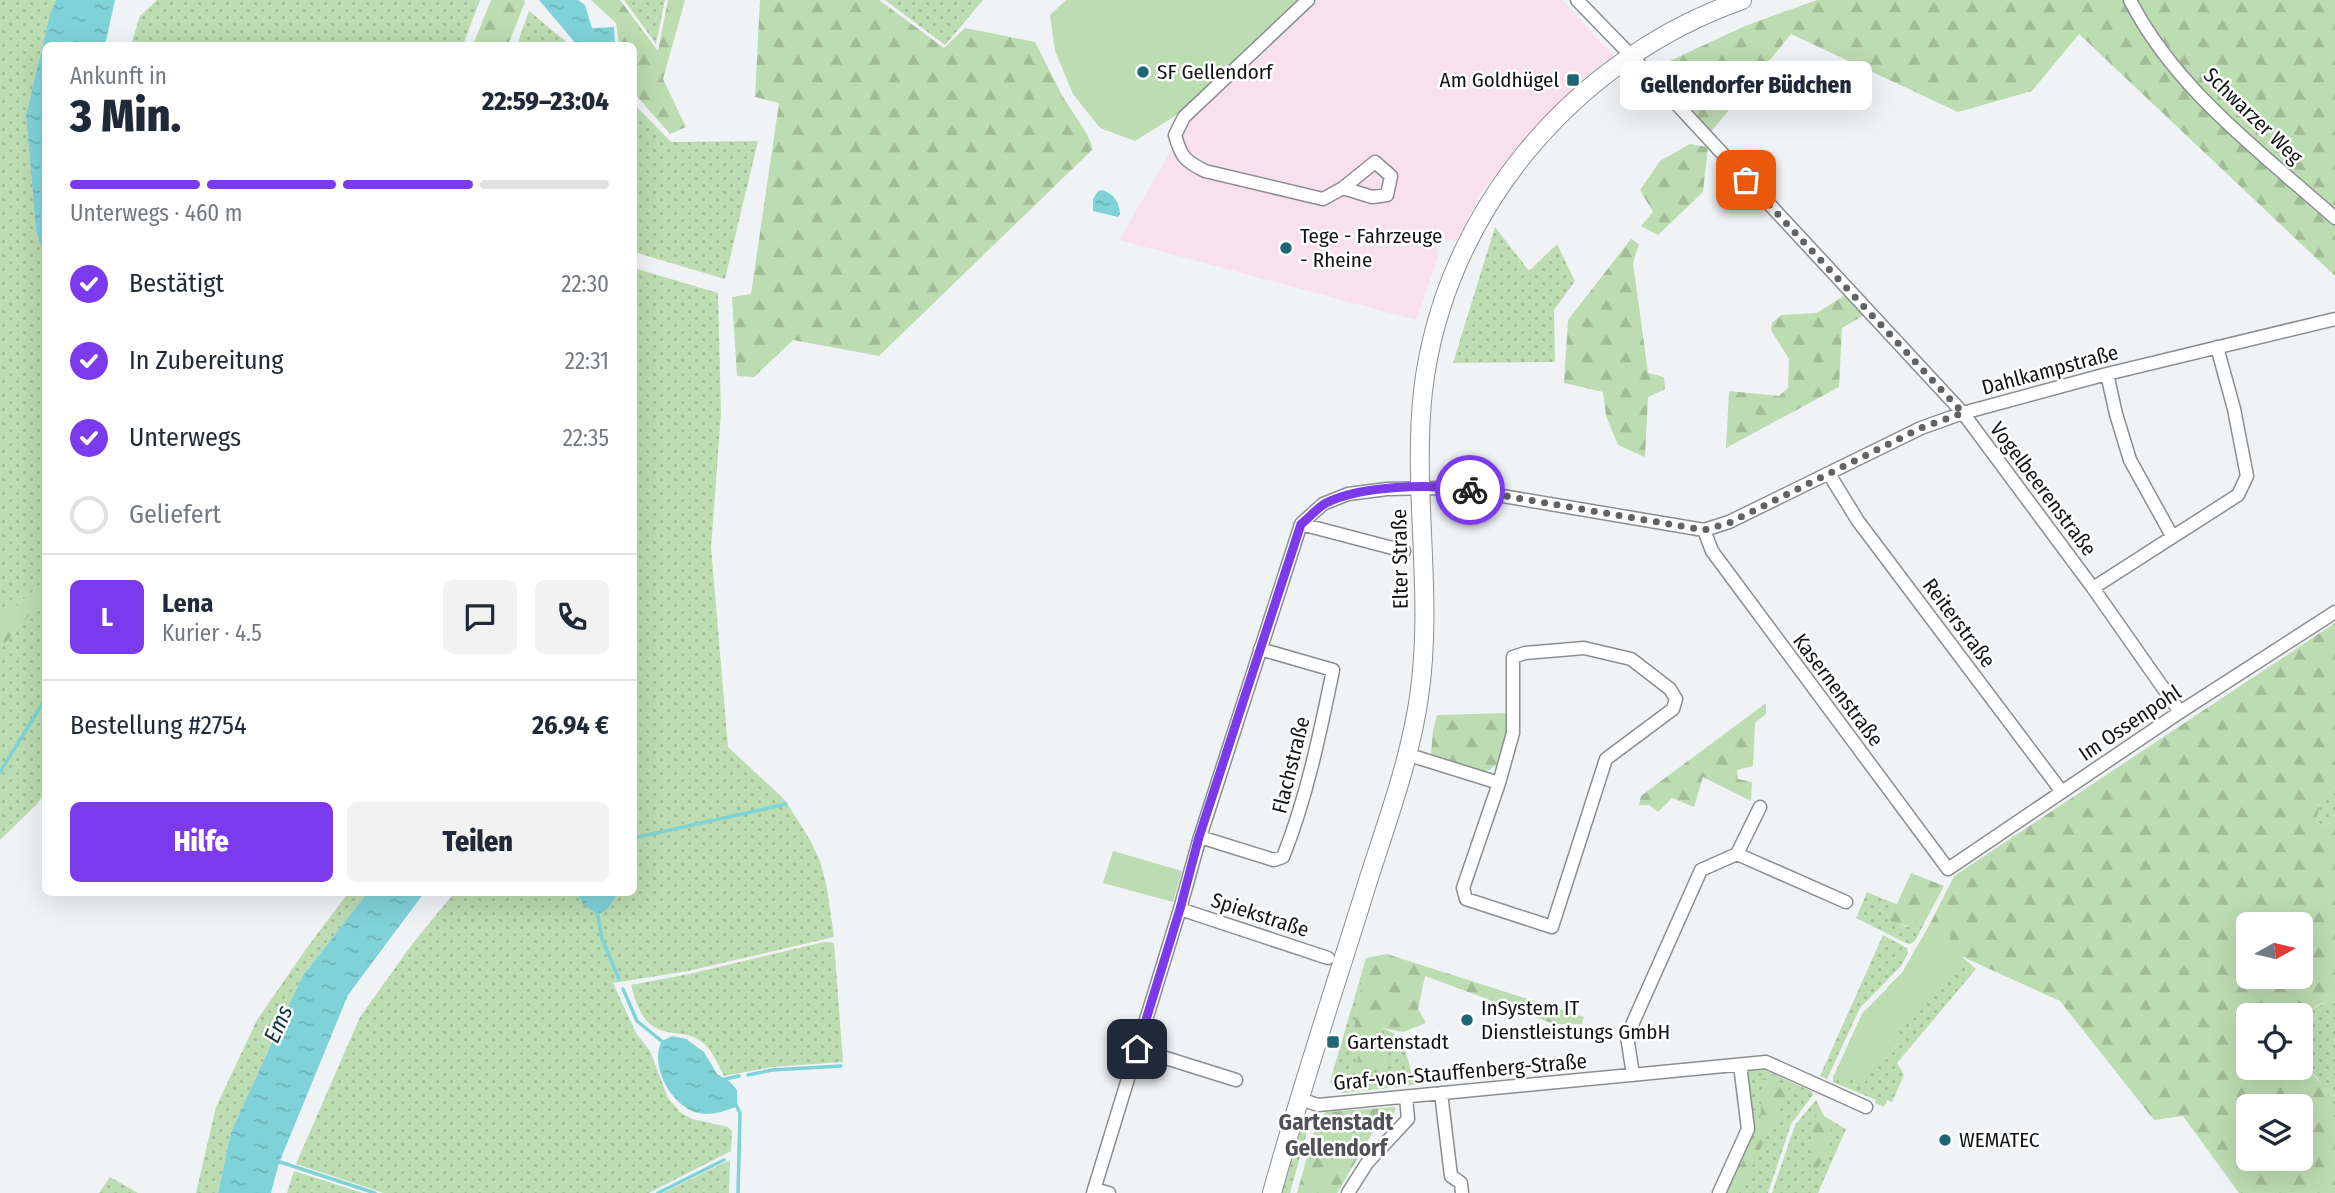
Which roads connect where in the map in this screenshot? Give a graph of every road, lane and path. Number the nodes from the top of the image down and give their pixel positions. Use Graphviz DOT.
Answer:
graph roads {
  1 [pos="1308,0"];
  2 [pos="1577,0"];
  3 [pos="2130,0"];
  4 [pos="1738,1"];
  5 [pos="1630,56"];
  6 [pos="1343,188"];
  7 [pos="2335,218"];
  8 [pos="2335,319"];
  9 [pos="2217,347"];
  10 [pos="2107,374"];
  11 [pos="1963,413"];
  12 [pos="1829,474"];
  13 [pos="1421,488"];
  14 [pos="1301,524"];
  15 [pos="1704,530"];
  16 [pos="2172,536"];
  17 [pos="1404,551"];
  18 [pos="2093,588"];
  19 [pos="2335,612"];
  20 [pos="1260,649"];
  21 [pos="2180,712"];
  22 [pos="1406,754"];
  23 [pos="1499,783"];
  24 [pos="2062,792"];
  25 [pos="1760,807"];
  26 [pos="1199,837"];
  27 [pos="1737,854"];
  28 [pos="1948,869"];
  29 [pos="1846,902"];
  30 [pos="1180,909"];
  31 [pos="1328,958"];
  32 [pos="1137,1049"];
  33 [pos="1740,1065"];
  34 [pos="1633,1075"];
  35 [pos="1236,1080"];
  36 [pos="1441,1093"];
  37 [pos="1406,1097"];
  38 [pos="1300,1099"];
  39 [pos="1866,1107"];
  40 [pos="1094,1191"];
  41 [pos="1109,1193"];
  42 [pos="1272,1193"];
  43 [pos="1348,1193"];
  44 [pos="1462,1193"];
  45 [pos="1719,1193"];
  1 -- 6 [label="street"];
  2 -- 5 [label="street"];
  3 -- 7 [label="street, Schwarzer Weg"];
  4 -- 5 [label="main road, Elter Straße"];
  5 -- 11 [label="street, Vogelbeerenstraße"];
  5 -- 13 [label="main road, Elter Straße"];
  8 -- 9 [label="street, Dahlkampstraße"];
  9 -- 10 [label="street, Dahlkampstraße"];
  9 -- 16 [label="street"];
  10 -- 11 [label="street, Dahlkampstraße"];
  10 -- 16 [label="street"];
  11 -- 12 [label="street, Dahlkampstraße"];
  11 -- 18 [label="street, Vogelbeerenstraße"];
  12 -- 15 [label="street, Dahlkampstraße"];
  12 -- 24 [label="street, Reiterstraße"];
  13 -- 14 [label="street"];
  13 -- 15 [label="street, Dahlkampstraße"];
  13 -- 22 [label="main road, Elter Straße"];
  14 -- 17 [label="street"];
  14 -- 20 [label="street, Spiekstraße"];
  15 -- 28 [label="street, Kasernenstraße"];
  16 -- 18 [label="street"];
  18 -- 21 [label="street, Vogelbeerenstraße"];
  19 -- 21 [label="street, Im Ossenpohl"];
  20 -- 26 [label="street, Spiekstraße"];
  20 -- 26 [label="street, Flachstraße"];
  21 -- 24 [label="street, Im Ossenpohl"];
  22 -- 23 [label="street"];
  22 -- 38 [label="main road, Elter Straße"];
  23 -- 23 [label="street"];
  24 -- 28 [label="street, Im Ossenpohl"];
  25 -- 27 [label="street"];
  26 -- 30 [label="street, Spiekstraße"];
  27 -- 29 [label="street"];
  27 -- 34 [label="street"];
  30 -- 31 [label="street, Spiekstraße"];
  30 -- 32 [label="street, Spiekstraße"];
  32 -- 35 [label="street"];
  32 -- 40 [label="street, Spiekstraße"];
  33 -- 34 [label="street, Graf-von-Stauffenberg-Straße"];
  33 -- 39 [label="street, Graf-von-Stauffenberg-Straße"];
  33 -- 45 [label="street"];
  34 -- 36 [label="street, Graf-von-Stauffenberg-Straße"];
  36 -- 37 [label="street, Graf-von-Stauffenberg-Straße"];
  36 -- 44 [label="street"];
  37 -- 38 [label="street, Graf-von-Stauffenberg-Straße"];
  37 -- 43 [label="street"];
  38 -- 42 [label="main road, Elter Straße"];
  40 -- 41 [label="street"];
}
